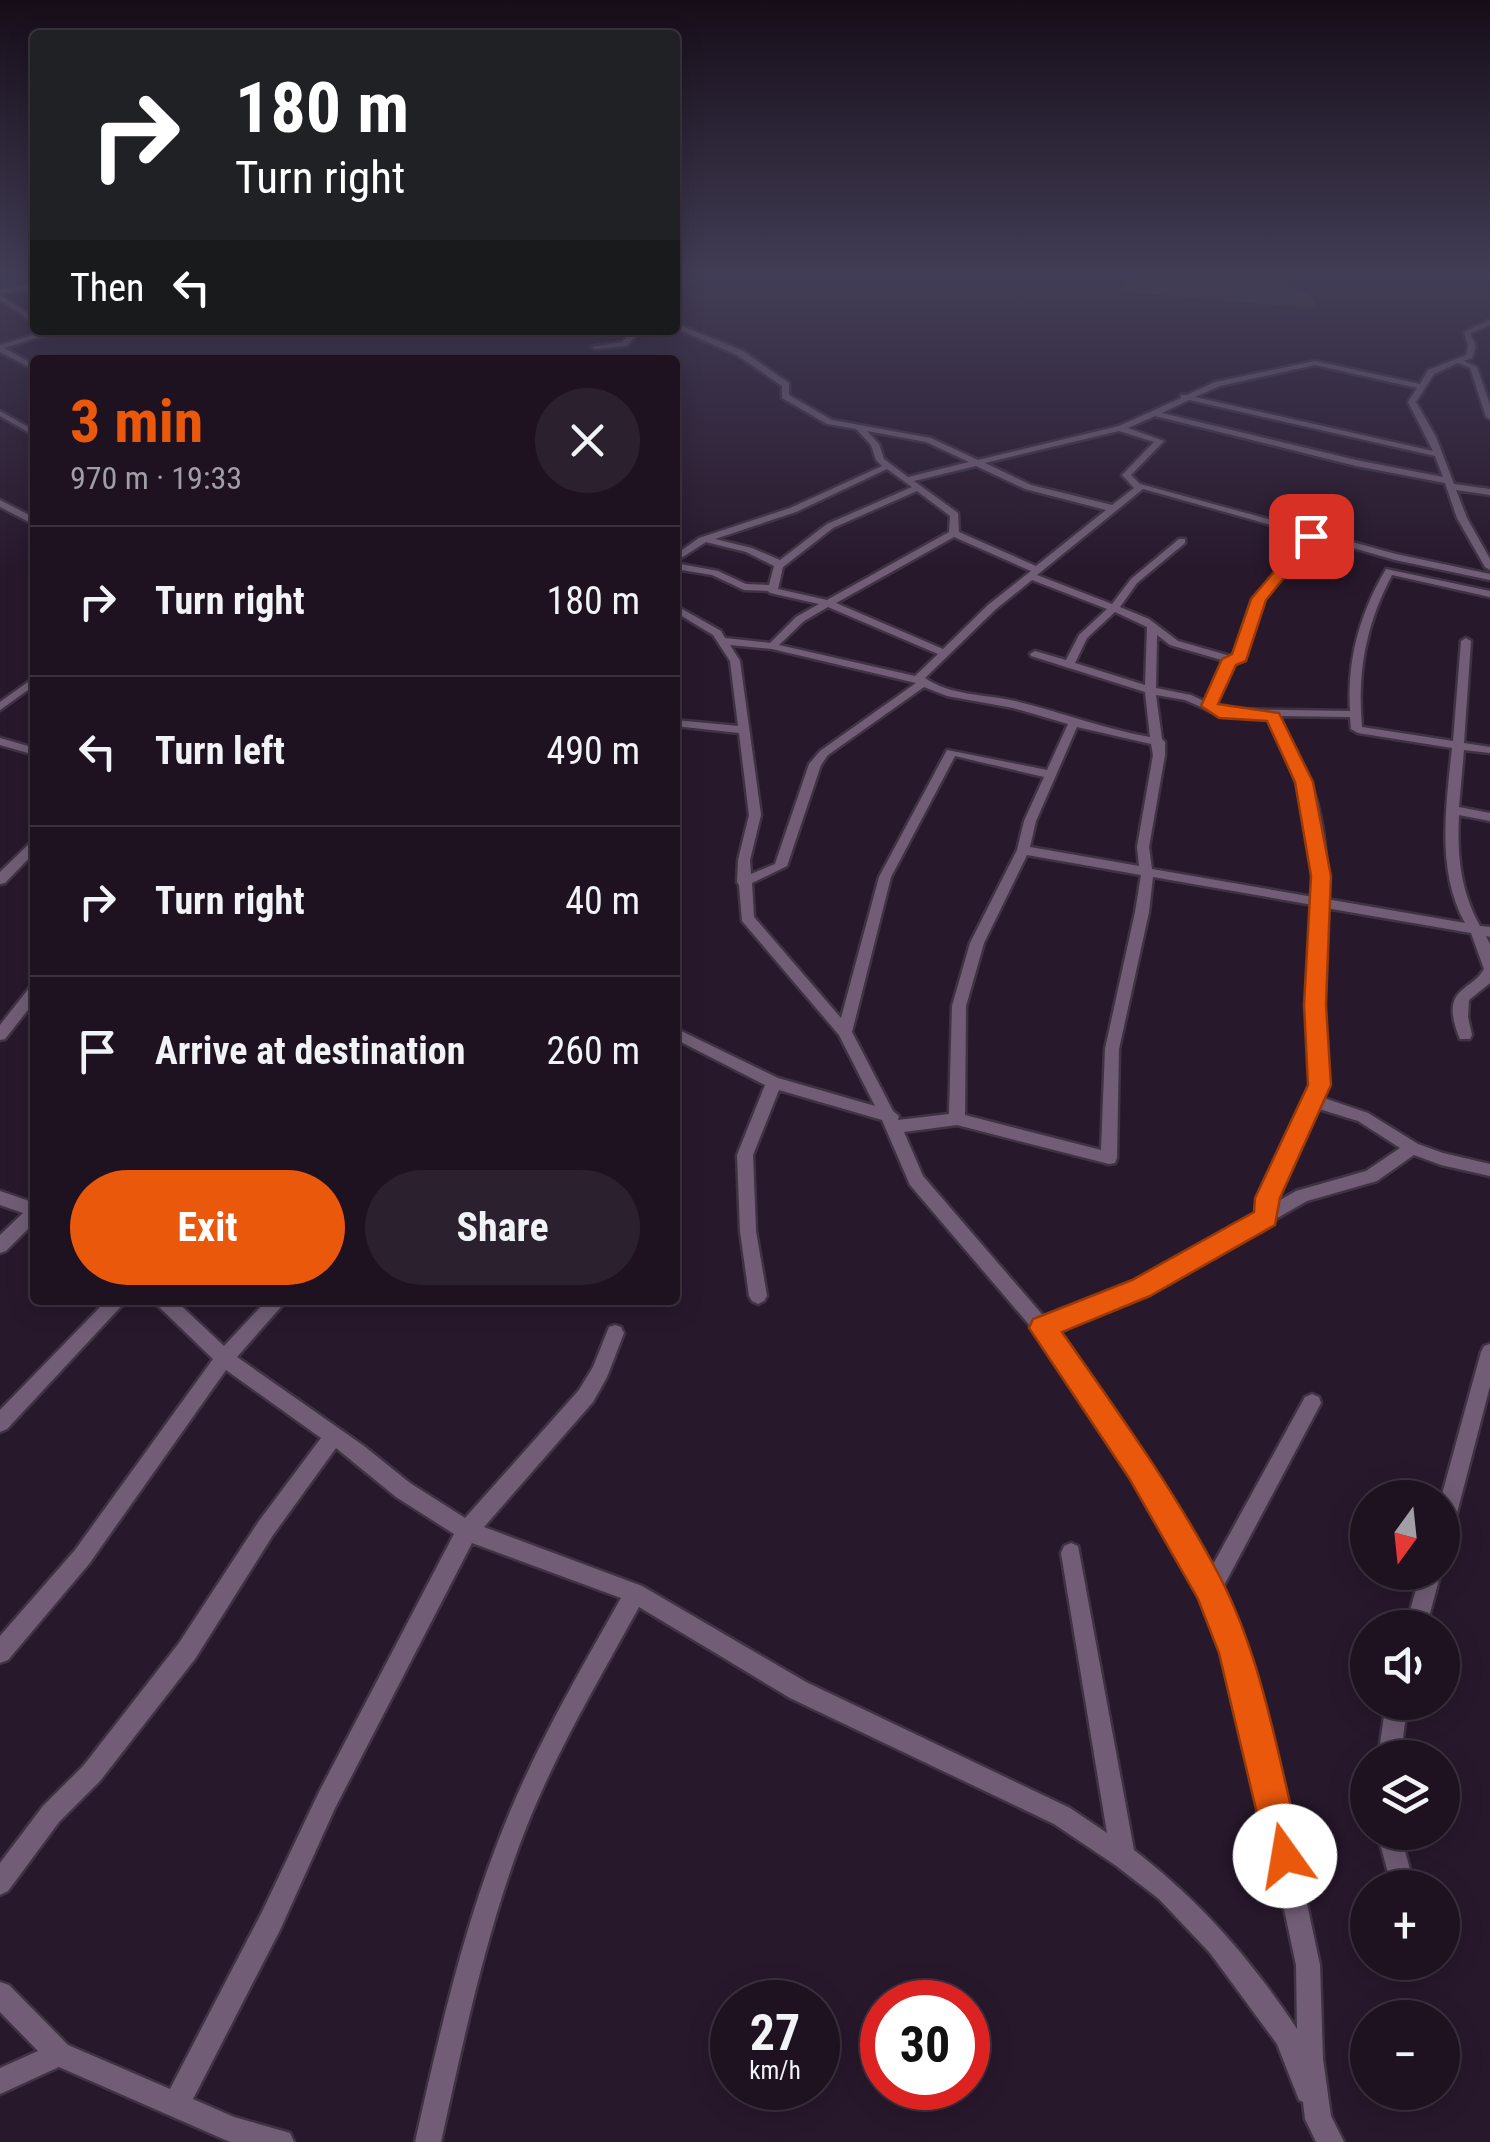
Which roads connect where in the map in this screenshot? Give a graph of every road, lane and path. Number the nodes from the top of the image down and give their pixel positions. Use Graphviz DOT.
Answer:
graph roads {
  1 [pos="769,372"];
  2 [pos="1276,372"];
  3 [pos="1358,372"];
  4 [pos="1431,372"];
  5 [pos="1476,372"];
  6 [pos="1420,386"];
  7 [pos="1184,397"];
  8 [pos="0,413"];
  9 [pos="1154,413"];
  10 [pos="1490,416"];
  11 [pos="860,429"];
  12 [pos="1120,429"];
  13 [pos="30,431"];
  14 [pos="1438,454"];
  15 [pos="979,465"];
  16 [pos="888,466"];
  17 [pos="905,480"];
  18 [pos="1452,484"];
  19 [pos="1138,487"];
  20 [pos="917,488"];
  21 [pos="1490,492"];
  22 [pos="0,503"];
  23 [pos="1111,508"];
  24 [pos="30,519"];
  25 [pos="954,533"];
  26 [pos="1312,535"];
  27 [pos="706,539"];
  28 [pos="1182,541"];
  29 [pos="680,557"];
  30 [pos="680,561"];
  31 [pos="780,563"];
  32 [pos="1490,567"];
  33 [pos="1037,574"];
  34 [pos="1490,578"];
  35 [pos="774,588"];
  36 [pos="1490,594"];
  37 [pos="827,604"];
  38 [pos="1114,608"];
  39 [pos="680,611"];
  40 [pos="1152,626"];
  41 [pos="726,641"];
  42 [pos="1466,641"];
  43 [pos="772,646"];
  44 [pos="944,653"];
  45 [pos="1035,654"];
  46 [pos="1230,659"];
  47 [pos="1070,662"];
  48 [pos="922,682"];
  49 [pos="30,684"];
  50 [pos="1154,689"];
  51 [pos="1209,706"];
  52 [pos="0,707"];
  53 [pos="1355,714"];
  54 [pos="1273,716"];
  55 [pos="680,723"];
  56 [pos="1073,724"];
  57 [pos="742,730"];
  58 [pos="0,741"];
  59 [pos="1159,742"];
  60 [pos="1462,743"];
  61 [pos="30,750"];
  62 [pos="1490,750"];
  63 [pos="1052,775"];
  64 [pos="1453,810"];
  65 [pos="1490,817"];
  66 [pos="30,850"];
  67 [pos="1023,850"];
  68 [pos="1147,875"];
  69 [pos="0,880"];
  70 [pos="743,882"];
  71 [pos="1318,904"];
  72 [pos="1483,931"];
  73 [pos="1490,969"];
  74 [pos="30,997"];
  75 [pos="845,1032"];
  76 [pos="0,1034"];
  77 [pos="1465,1035"];
  78 [pos="680,1036"];
  79 [pos="774,1083"];
  80 [pos="1311,1100"];
  81 [pos="957,1119"];
  82 [pos="892,1121"];
  83 [pos="1412,1148"];
  84 [pos="1490,1170"];
  85 [pos="0,1198"];
  86 [pos="30,1208"];
  87 [pos="30,1215"];
  88 [pos="1266,1218"];
  89 [pos="0,1246"];
  90 [pos="758,1296"];
  91 [pos="113,1305"];
  92 [pos="167,1305"];
  93 [pos="273,1305"];
  94 [pos="1043,1328"];
  95 [pos="615,1332"];
  96 [pos="1490,1352"];
  97 [pos="224,1358"];
  98 [pos="1312,1402"];
  99 [pos="0,1424"];
  100 [pos="333,1436"];
  101 [pos="1456,1480"];
  102 [pos="467,1531"];
  103 [pos="1071,1552"];
  104 [pos="1210,1590"];
  105 [pos="635,1592"];
  106 [pos="0,1652"];
  107 [pos="1123,1857"];
  108 [pos="0,1884"];
  109 [pos="0,1994"];
  110 [pos="59,2054"];
  111 [pos="0,2081"];
  112 [pos="176,2105"];
  113 [pos="1318,2118"];
  114 [pos="281,2142"];
  115 [pos="428,2142"];
  116 [pos="1331,2142"];
  1 -- 11 [label="street"];
  2 -- 7 [label="street"];
  3 -- 6 [label="street"];
  4 -- 6 [label="street"];
  5 -- 10 [label="street"];
  6 -- 14 [label="street"];
  7 -- 9 [label="street"];
  7 -- 14 [label="street"];
  8 -- 13 [label="street"];
  9 -- 12 [label="street"];
  9 -- 18 [label="street"];
  11 -- 15 [label="street"];
  11 -- 16 [label="street"];
  12 -- 15 [label="street"];
  12 -- 19 [label="street"];
  14 -- 18 [label="street"];
  15 -- 17 [label="street"];
  15 -- 23 [label="street"];
  16 -- 17 [label="street"];
  16 -- 27 [label="street"];
  17 -- 20 [label="street"];
  18 -- 21 [label="street"];
  18 -- 32 [label="street"];
  19 -- 23 [label="street"];
  19 -- 26 [label="street"];
  20 -- 25 [label="street"];
  20 -- 31 [label="street"];
  22 -- 24 [label="street"];
  23 -- 33 [label="street"];
  25 -- 33 [label="street"];
  25 -- 37 [label="street"];
  26 -- 34 [label="street"];
  26 -- 46 [label="street"];
  27 -- 29 [label="street"];
  27 -- 31 [label="street"];
  28 -- 38 [label="street"];
  30 -- 35 [label="street"];
  31 -- 35 [label="street"];
  33 -- 38 [label="street"];
  33 -- 44 [label="street"];
  35 -- 37 [label="street"];
  36 -- 53 [label="street"];
  37 -- 43 [label="street"];
  37 -- 44 [label="street"];
  38 -- 40 [label="street"];
  38 -- 47 [label="street"];
  39 -- 41 [label="street"];
  40 -- 46 [label="street"];
  40 -- 50 [label="street"];
  41 -- 43 [label="street"];
  41 -- 57 [label="street"];
  42 -- 60 [label="street"];
  43 -- 48 [label="street"];
  44 -- 48 [label="street"];
  45 -- 47 [label="street"];
  46 -- 51 [label="street"];
  47 -- 50 [label="street"];
  48 -- 56 [label="street"];
  48 -- 70 [label="street"];
  49 -- 52 [label="street"];
  50 -- 51 [label="street"];
  50 -- 59 [label="street"];
  51 -- 54 [label="street"];
  53 -- 54 [label="street"];
  53 -- 60 [label="street"];
  54 -- 71 [label="street"];
  55 -- 57 [label="street"];
  56 -- 59 [label="street"];
  56 -- 63 [label="street"];
  57 -- 70 [label="street"];
  58 -- 61 [label="street"];
  59 -- 68 [label="street"];
  60 -- 62 [label="street"];
  60 -- 64 [label="street"];
  63 -- 67 [label="street"];
  63 -- 75 [label="street"];
  64 -- 65 [label="street"];
  64 -- 72 [label="street"];
  66 -- 69 [label="street"];
  67 -- 68 [label="street"];
  67 -- 81 [label="street"];
  68 -- 71 [label="street"];
  68 -- 81 [label="street"];
  70 -- 75 [label="street"];
  71 -- 72 [label="street"];
  71 -- 80 [label="street"];
  72 -- 73 [label="street"];
  73 -- 77 [label="street"];
  74 -- 76 [label="street"];
  75 -- 82 [label="street"];
  78 -- 79 [label="street"];
  79 -- 82 [label="street"];
  79 -- 90 [label="street"];
  80 -- 83 [label="street"];
  80 -- 88 [label="street"];
  81 -- 82 [label="street"];
  82 -- 94 [label="street"];
  83 -- 84 [label="street"];
  83 -- 88 [label="street"];
  85 -- 86 [label="street"];
  87 -- 89 [label="street"];
  88 -- 94 [label="street"];
  91 -- 99 [label="street"];
  92 -- 97 [label="street"];
  93 -- 97 [label="street"];
  94 -- 104 [label="street"];
  95 -- 102 [label="street"];
  96 -- 101 [label="street"];
  97 -- 100 [label="street"];
  97 -- 106 [label="street"];
  98 -- 104 [label="street"];
  100 -- 102 [label="street"];
  100 -- 108 [label="street"];
  102 -- 105 [label="street"];
  102 -- 112 [label="street"];
  103 -- 107 [label="street"];
  104 -- 113 [label="street"];
  105 -- 107 [label="street"];
  105 -- 115 [label="street"];
  107 -- 113 [label="street"];
  109 -- 110 [label="street"];
  110 -- 111 [label="street"];
  110 -- 112 [label="street"];
  112 -- 114 [label="street"];
  113 -- 116 [label="street"];
}
